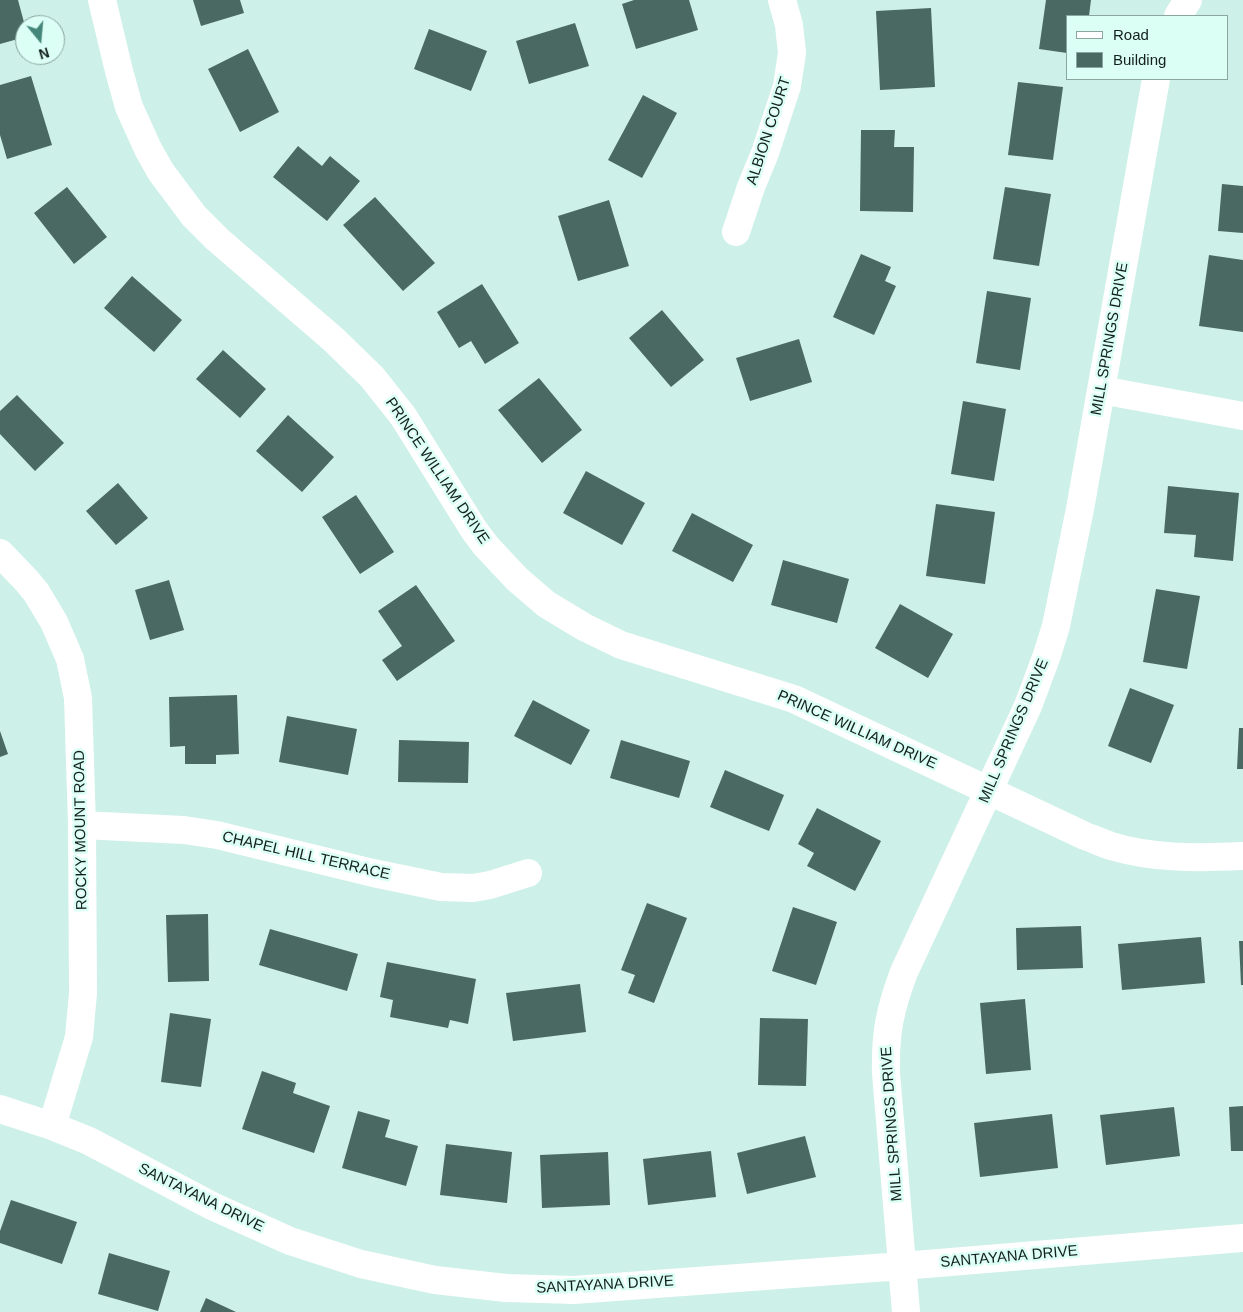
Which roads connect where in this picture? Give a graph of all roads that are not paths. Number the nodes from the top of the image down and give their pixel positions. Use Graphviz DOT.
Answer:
graph roads {
  1 [pos="102,0"];
  2 [pos="782,0"];
  3 [pos="1188,0"];
  4 [pos="1179,15"];
  5 [pos="1156,80"];
  6 [pos="736,232"];
  7 [pos="1101,390"];
  8 [pos="1243,416"];
  9 [pos="0,553"];
  10 [pos="989,791"];
  11 [pos="82,825"];
  12 [pos="1243,856"];
  13 [pos="528,873"];
  14 [pos="0,1109"];
  15 [pos="52,1126"];
  16 [pos="1243,1238"];
  17 [pos="902,1266"];
  18 [pos="906,1312"];
  1 -- 10 [label="street, PRINCE WILLIAM DRIVE"];
  2 -- 6 [label="street, ALBION COURT"];
  3 -- 4 [label="street"];
  5 -- 7 [label="street, MILL SPRINGS DRIVE"];
  7 -- 8 [label="street"];
  7 -- 10 [label="street, MILL SPRINGS DRIVE"];
  9 -- 11 [label="street, ROCKY MOUNT ROAD"];
  10 -- 12 [label="street, PRINCE WILLIAM DRIVE"];
  10 -- 17 [label="street, MILL SPRINGS DRIVE"];
  11 -- 13 [label="street, CHAPEL HILL TERRACE"];
  11 -- 15 [label="street, ROCKY MOUNT ROAD"];
  14 -- 15 [label="street, SANTAYANA DRIVE"];
  15 -- 17 [label="street, SANTAYANA DRIVE"];
  16 -- 17 [label="street, SANTAYANA DRIVE"];
  17 -- 18 [label="street, MILL SPRINGS DRIVE"];
}
